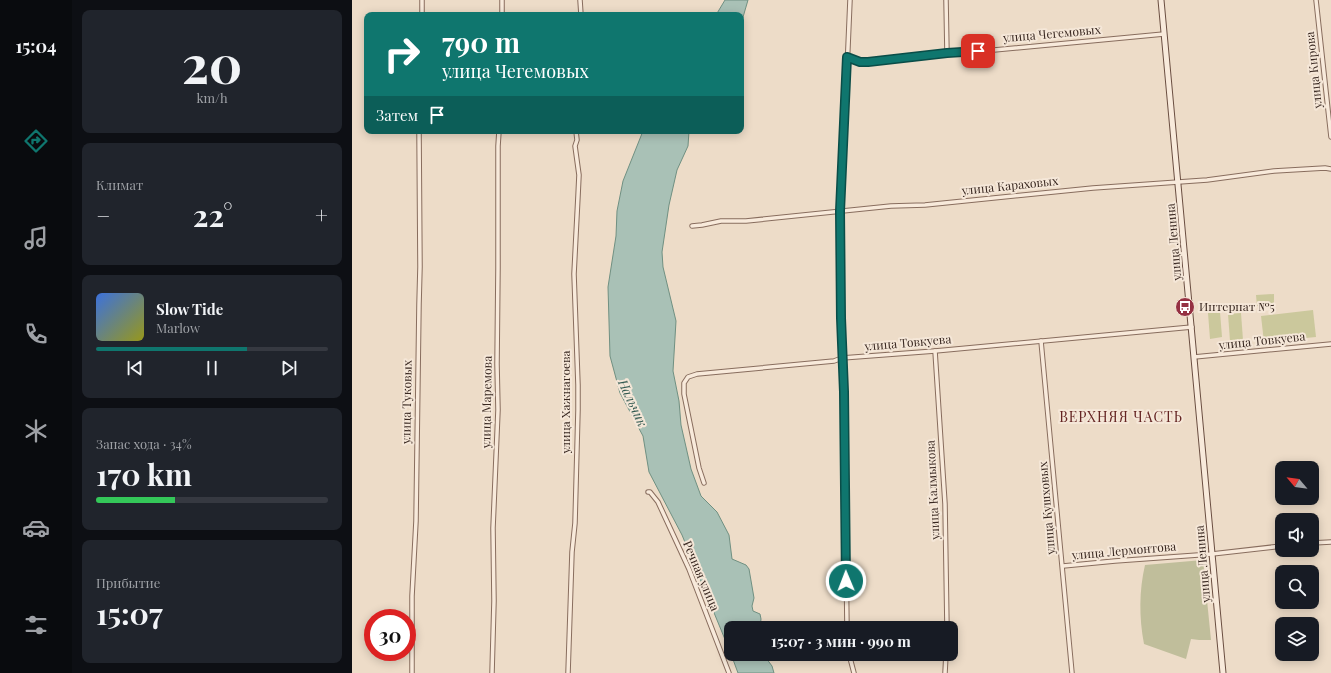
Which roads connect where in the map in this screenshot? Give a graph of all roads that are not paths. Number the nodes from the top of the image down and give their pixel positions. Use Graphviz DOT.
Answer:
graph roads {
  1 [pos="422,0"];
  2 [pos="502,0"];
  3 [pos="580,0"];
  4 [pos="850,0"];
  5 [pos="946,0"];
  6 [pos="1161,0"];
  7 [pos="1316,0"];
  8 [pos="422,12"];
  9 [pos="502,12"];
  10 [pos="581,12"];
  11 [pos="1164,34"];
  12 [pos="947,53"];
  13 [pos="847,57"];
  14 [pos="419,134"];
  15 [pos="499,134"];
  16 [pos="576,134"];
  17 [pos="1331,137"];
  18 [pos="1331,169"];
  19 [pos="1178,181"];
  20 [pos="840,211"];
  21 [pos="692,226"];
  22 [pos="1192,327"];
  23 [pos="1042,341"];
  24 [pos="1331,344"];
  25 [pos="935,351"];
  26 [pos="1194,357"];
  27 [pos="842,358"];
  28 [pos="704,483"];
  29 [pos="648,492"];
  30 [pos="1331,542"];
  31 [pos="1319,543"];
  32 [pos="1275,547"];
  33 [pos="1212,554"];
  34 [pos="1063,566"];
  35 [pos="847,621"];
  36 [pos="947,621"];
  37 [pos="850,661"];
  38 [pos="945,661"];
  39 [pos="412,673"];
  40 [pos="492,673"];
  41 [pos="568,673"];
  42 [pos="729,673"];
  43 [pos="854,673"];
  44 [pos="944,673"];
  45 [pos="1072,673"];
  46 [pos="1223,673"];
  1 -- 8 [label="street"];
  2 -- 9 [label="street"];
  3 -- 10 [label="street"];
  4 -- 13 [label="street"];
  5 -- 12 [label="street"];
  6 -- 11 [label="street, улица Ленина"];
  7 -- 17 [label="street, улица Кирова"];
  11 -- 12 [label="street, улица Чегемовых"];
  11 -- 19 [label="street, улица Ленина"];
  12 -- 13 [label="street, улица Чегемовых"];
  13 -- 20 [label="street"];
  14 -- 39 [label="street, улица Туковых"];
  15 -- 40 [label="street, улица Маремова"];
  16 -- 41 [label="street, улица Хажнагоева"];
  18 -- 19 [label="street, улица Караховых"];
  19 -- 20 [label="street, улица Караховых"];
  19 -- 22 [label="street, улица Ленина"];
  20 -- 21 [label="street, улица Караховых"];
  20 -- 27 [label="street"];
  22 -- 23 [label="street, улица Товкуева"];
  22 -- 26 [label="street, улица Ленина"];
  23 -- 25 [label="street, улица Товкуева"];
  23 -- 34 [label="street, улица Кушховых"];
  24 -- 26 [label="street, улица Товкуева"];
  25 -- 27 [label="street, улица Товкуева"];
  25 -- 36 [label="street, улица Калмыкова"];
  26 -- 33 [label="street, улица Ленина"];
  27 -- 28 [label="street, улица Товкуева"];
  27 -- 35 [label="street"];
  29 -- 42 [label="street, Речная улица"];
  30 -- 31 [label="street"];
  32 -- 33 [label="street, улица Лермонтова"];
  33 -- 34 [label="street, улица Лермонтова"];
  33 -- 46 [label="street, улица Ленина"];
  34 -- 45 [label="street, улица Кушховых"];
  37 -- 43 [label="street"];
  38 -- 44 [label="street"];
}
